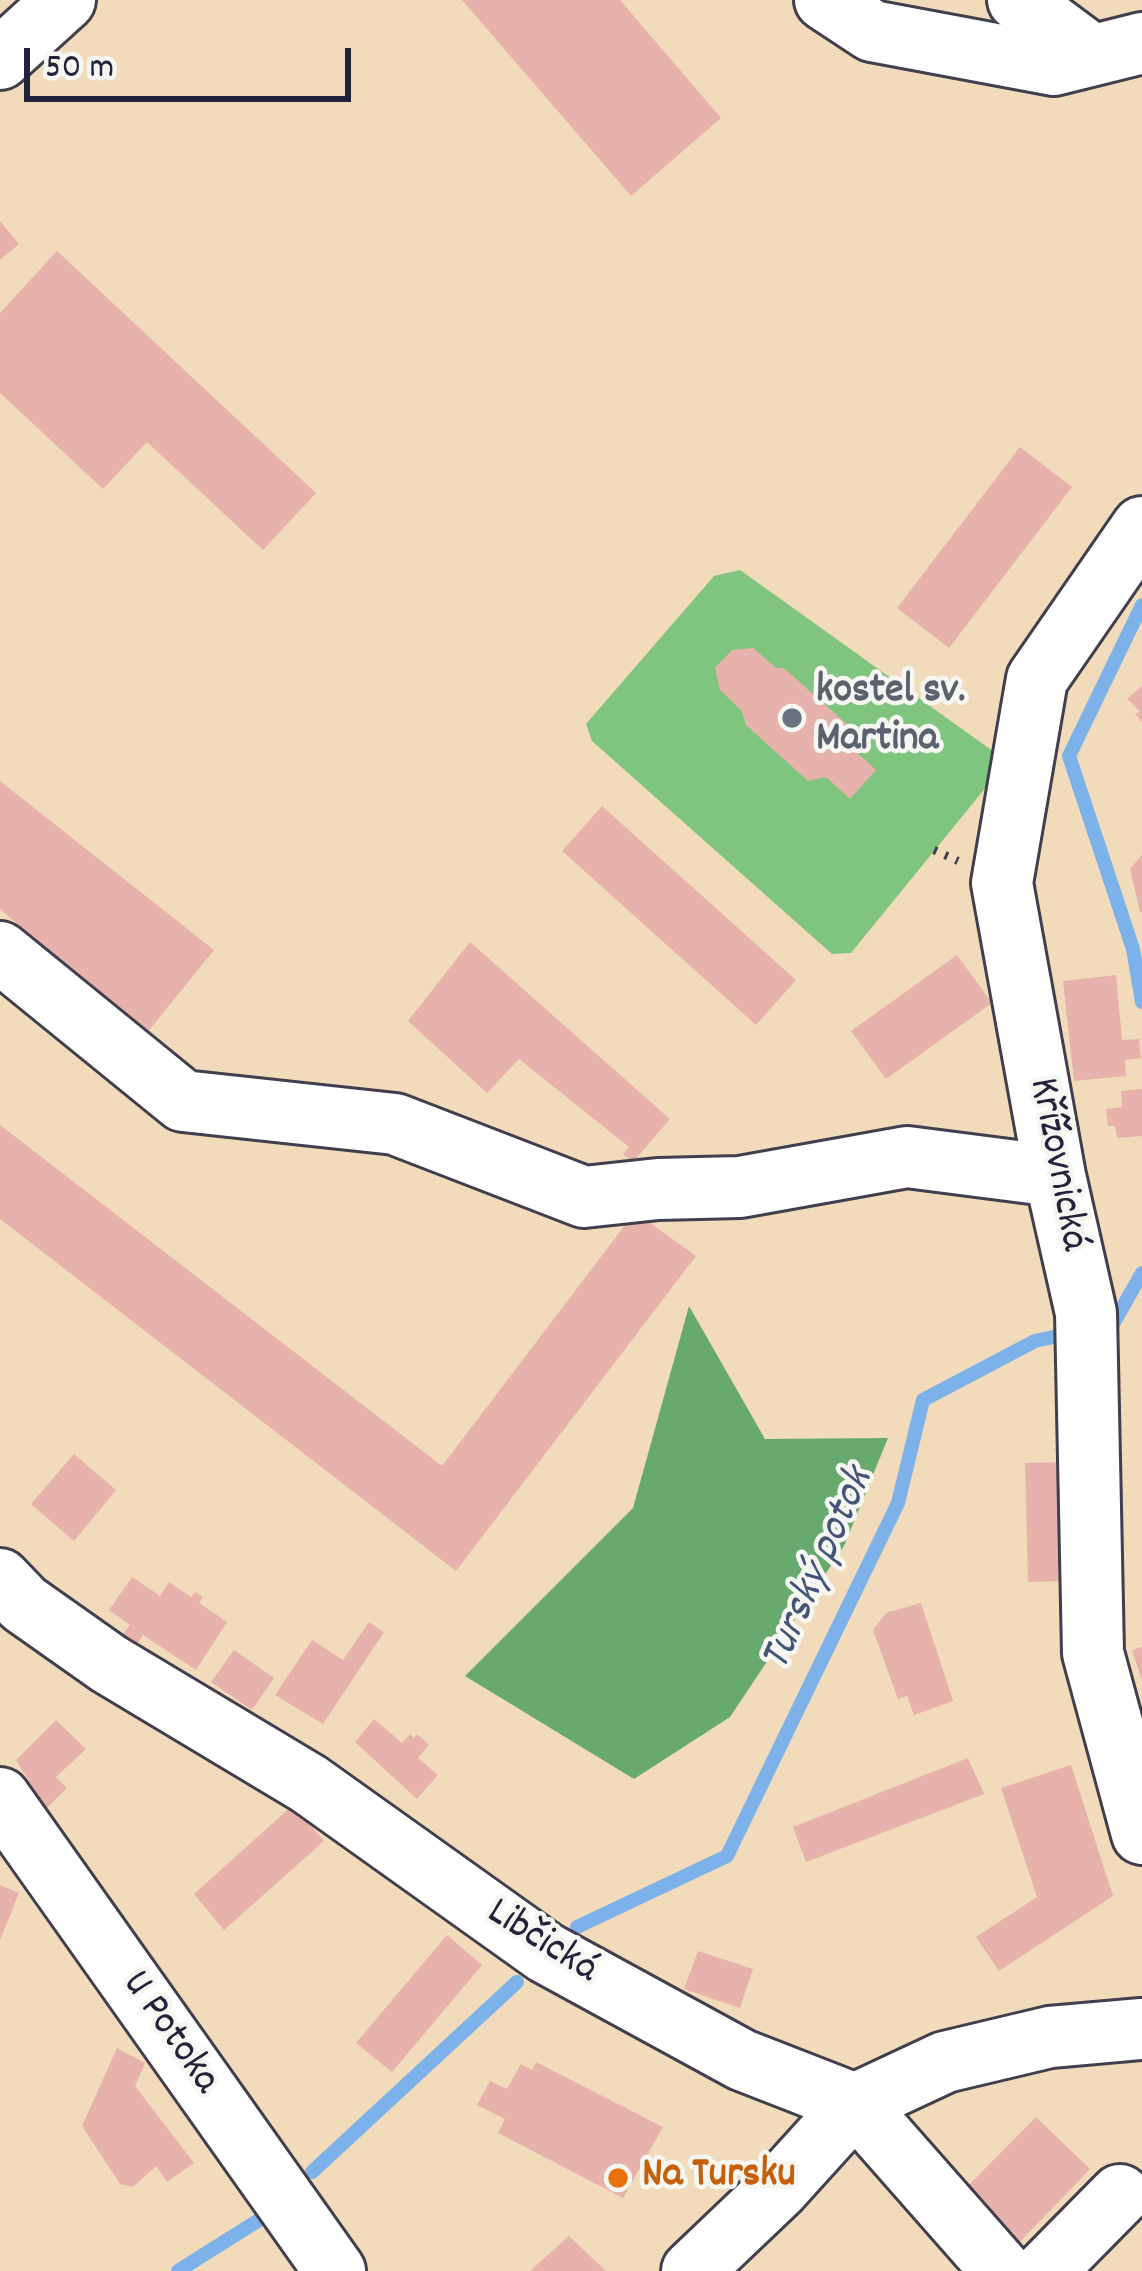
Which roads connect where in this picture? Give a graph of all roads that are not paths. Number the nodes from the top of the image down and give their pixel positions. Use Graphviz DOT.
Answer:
graph roads {
  1 [pos="825,0"];
  2 [pos="1018,0"];
  3 [pos="47,6"];
  4 [pos="1117,49"];
  5 [pos="0,59"];
  6 [pos="1142,527"];
  7 [pos="0,952"];
  8 [pos="1055,1176"];
  9 [pos="1142,1603"];
  10 [pos="8,1608"];
  11 [pos="1093,1653"];
  12 [pos="0,1798"];
  13 [pos="1142,1834"];
  14 [pos="1142,2029"];
  15 [pos="855,2104"];
  16 [pos="1120,2195"];
  17 [pos="335,2271"];
  18 [pos="692,2271"];
  19 [pos="1002,2271"];
  20 [pos="1045,2271"];
  1 -- 4 [label="street"];
  2 -- 4 [label="street"];
  3 -- 5 [label="street"];
  6 -- 8 [label="street, Křížovnická"];
  7 -- 8 [label="street"];
  8 -- 11 [label="street, Křížovnická"];
  9 -- 11 [label="street"];
  10 -- 15 [label="street, Libčická"];
  11 -- 13 [label="street, Křížovnická"];
  12 -- 17 [label="street, U Potoka"];
  14 -- 15 [label="street"];
  15 -- 18 [label="street"];
  15 -- 19 [label="street"];
  16 -- 20 [label="street"];
}
